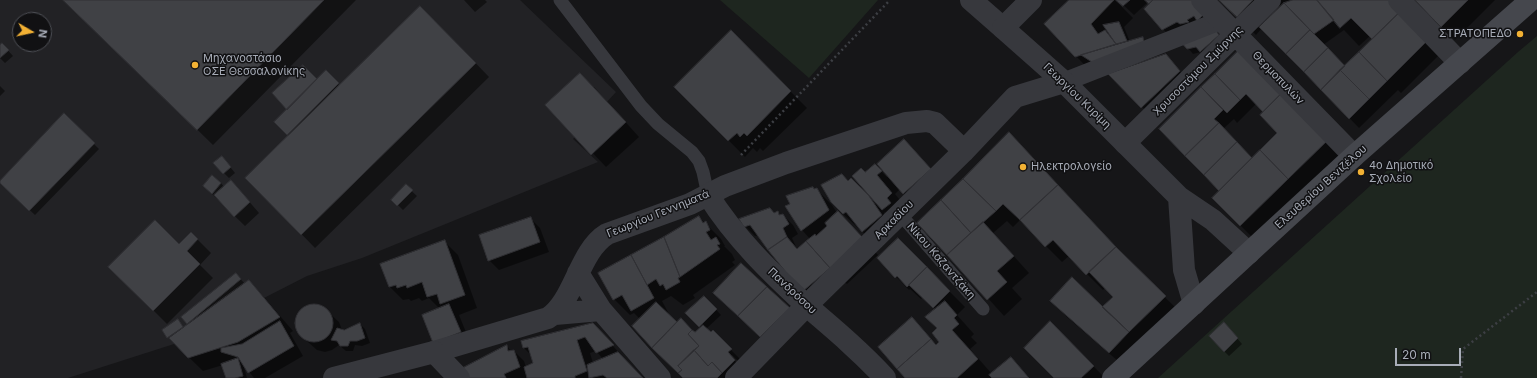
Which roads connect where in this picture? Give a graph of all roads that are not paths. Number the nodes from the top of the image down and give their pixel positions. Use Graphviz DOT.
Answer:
graph roads {
  1 [pos="560,0"];
  2 [pos="971,0"];
  3 [pos="1031,0"];
  4 [pos="1202,0"];
  5 [pos="1270,0"];
  6 [pos="1399,0"];
  7 [pos="1531,0"];
  8 [pos="1229,27"];
  9 [pos="1003,28"];
  10 [pos="1460,63"];
  11 [pos="1064,82"];
  12 [pos="1126,143"];
  13 [pos="964,151"];
  14 [pos="1354,156"];
  15 [pos="708,195"];
  16 [pos="1179,197"];
  17 [pos="900,214"];
  18 [pos="1249,253"];
  19 [pos="578,273"];
  20 [pos="1194,304"];
  21 [pos="807,305"];
  22 [pos="983,309"];
  23 [pos="601,310"];
  24 [pos="555,314"];
  25 [pos="434,352"];
  26 [pos="334,378"];
  27 [pos="458,378"];
  28 [pos="660,378"];
  29 [pos="736,378"];
  30 [pos="885,378"];
  31 [pos="1113,378"];
  1 -- 15 [label="lane"];
  2 -- 9 [label="street, Γεωργίου Κυρίμη"];
  3 -- 9 [label="street"];
  4 -- 8 [label="street, Θερμοπυλών"];
  5 -- 8 [label="street, Χρυσοστόμου Σμύρνης"];
  6 -- 10 [label="street"];
  7 -- 10 [label="main road, Ελευθερίου Βενιζέλου"];
  8 -- 11 [label="street"];
  8 -- 12 [label="street, Χρυσοστόμου Σμύρνης"];
  8 -- 14 [label="street, Θερμοπυλών"];
  9 -- 11 [label="street, Γεωργίου Κυρίμη"];
  10 -- 14 [label="main road, Ελευθερίου Βενιζέλου"];
  11 -- 12 [label="street, Γεωργίου Κυρίμη"];
  11 -- 13 [label="street, Αρκαδίου"];
  12 -- 16 [label="street, Γεωργίου Κυρίμη"];
  13 -- 15 [label="street, Γεωργίου Γεννηματά"];
  13 -- 17 [label="street, Αρκαδίου"];
  14 -- 18 [label="main road, Ελευθερίου Βενιζέλου"];
  15 -- 19 [label="street, Γεωργίου Γεννηματά"];
  15 -- 21 [label="street, Πανδρόσου"];
  16 -- 18 [label="street, Γεωργίου Κυρίμη"];
  16 -- 20 [label="street"];
  17 -- 21 [label="street, Αρκαδίου"];
  17 -- 22 [label="lane, Νίκου Καζαντζάκη"];
  18 -- 20 [label="main road, Ελευθερίου Βενιζέλου"];
  19 -- 23 [label="street"];
  19 -- 24 [label="street, Γεωργίου Γεννηματά"];
  20 -- 31 [label="main road, Ελευθερίου Βενιζέλου"];
  21 -- 29 [label="street, Αρκαδίου"];
  21 -- 30 [label="street, Πανδρόσου"];
  23 -- 24 [label="street"];
  23 -- 28 [label="street"];
  24 -- 25 [label="street"];
  25 -- 26 [label="street"];
  25 -- 27 [label="street"];
}
